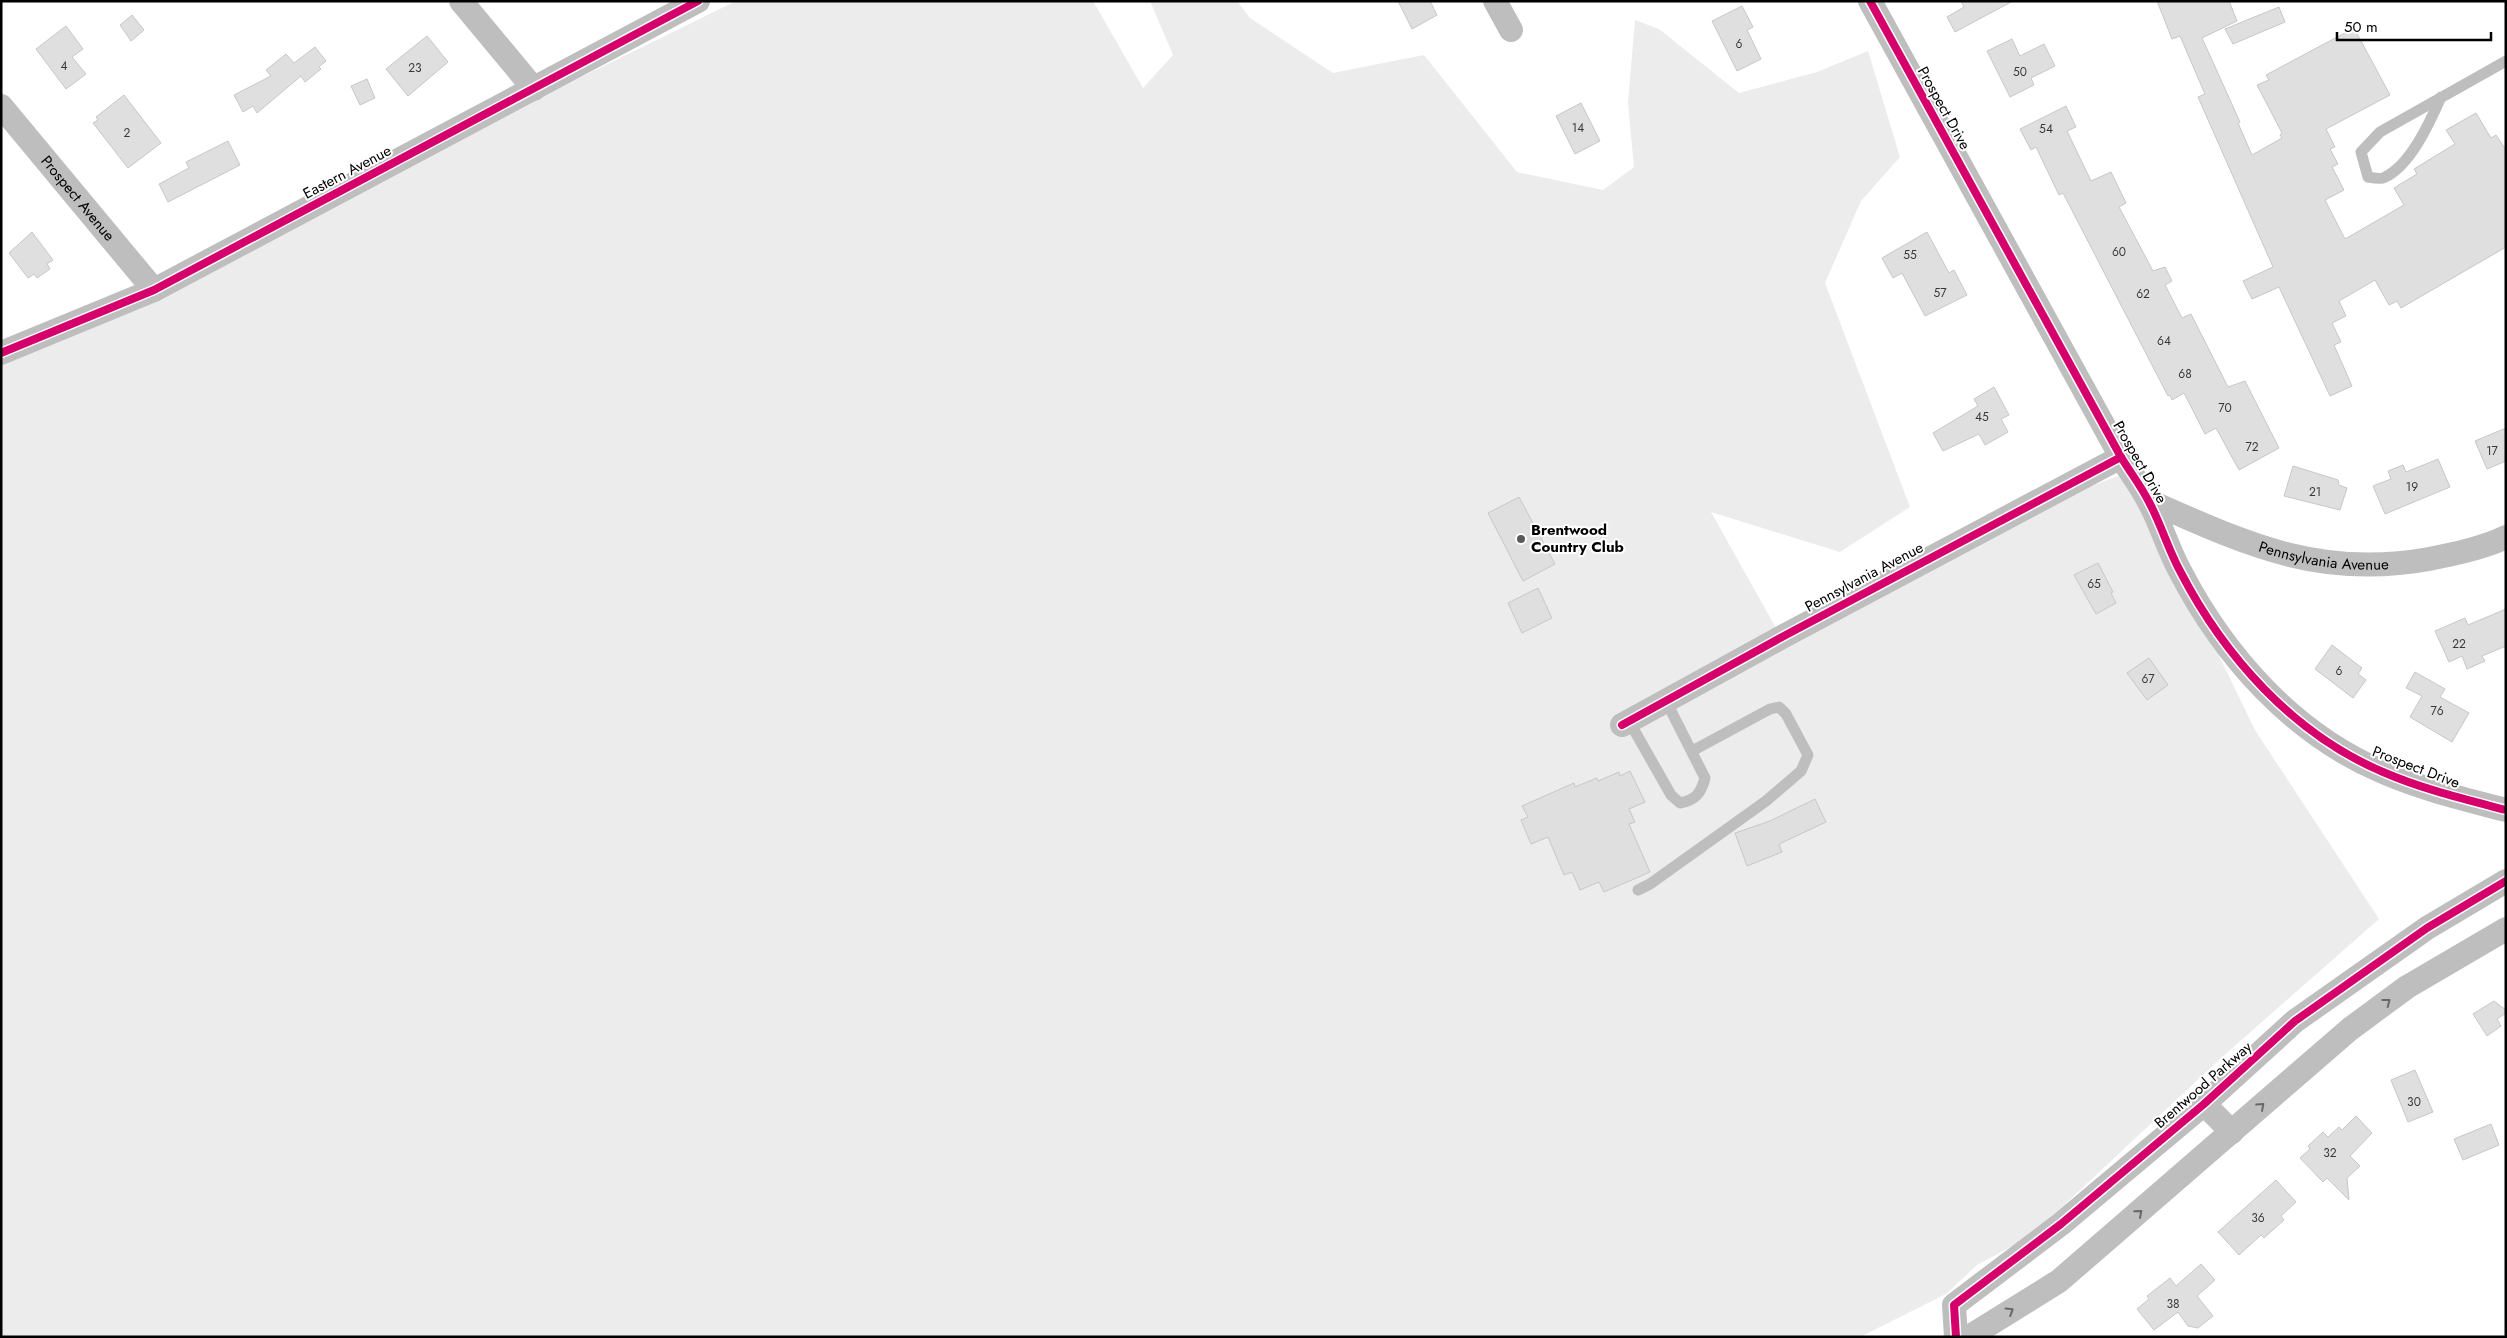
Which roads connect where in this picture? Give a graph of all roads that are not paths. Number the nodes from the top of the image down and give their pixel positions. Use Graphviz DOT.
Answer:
graph roads {
  1 [pos="461,1"];
  2 [pos="698,1"];
  3 [pos="1496,1"];
  4 [pos="1870,1"];
  5 [pos="1511,30"];
  6 [pos="2506,61"];
  7 [pos="534,89"];
  8 [pos="2441,97"];
  9 [pos="1,106"];
  10 [pos="154,290"];
  11 [pos="1,353"];
  12 [pos="2121,457"];
  13 [pos="2149,501"];
  14 [pos="2506,537"];
  15 [pos="1666,701"];
  16 [pos="1626,723"];
  17 [pos="1692,751"];
  18 [pos="2506,810"];
  19 [pos="2506,881"];
  20 [pos="1638,890"];
  21 [pos="2506,930"];
  22 [pos="2204,1104"];
  23 [pos="2232,1132"];
  24 [pos="1956,1337"];
  25 [pos="1969,1337"];
  1 -- 7 [label="street"];
  2 -- 7 [label="street, Eastern Avenue"];
  3 -- 5 [label="street"];
  4 -- 12 [label="street, Prospect Drive"];
  6 -- 8 [label="lane"];
  7 -- 10 [label="street, Eastern Avenue"];
  8 -- 8 [label="lane"];
  9 -- 10 [label="street, Prospect Avenue"];
  10 -- 11 [label="street, Eastern Avenue"];
  12 -- 13 [label="street, Prospect Drive"];
  12 -- 15 [label="street, Pennsylvania Avenue"];
  13 -- 14 [label="street, Pennsylvania Avenue"];
  13 -- 18 [label="street, Prospect Drive"];
  15 -- 16 [label="street, Pennsylvania Avenue"];
  15 -- 17 [label="lane"];
  16 -- 17 [label="lane"];
  17 -- 20 [label="lane"];
  19 -- 22 [label="street, Brentwood Parkway"];
  23 -- 21 [label="street, one-way"];
  22 -- 23 [label="street"];
  22 -- 24 [label="street, Brentwood Parkway"];
  25 -- 23 [label="street, one-way"];
}
